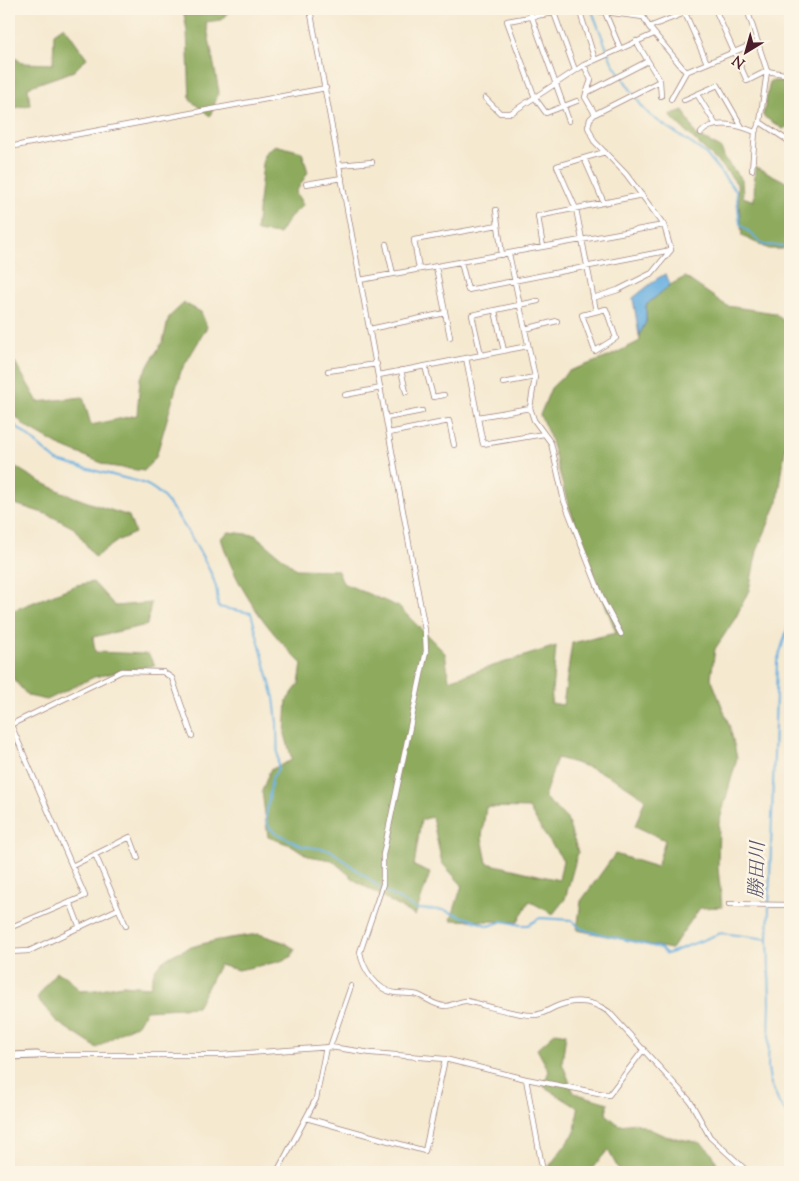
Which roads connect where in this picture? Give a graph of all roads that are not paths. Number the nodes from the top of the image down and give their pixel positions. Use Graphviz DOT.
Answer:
graph roads {
  1 [pos="310,9"];
  2 [pos="529,9"];
  3 [pos="579,9"];
  4 [pos="639,9"];
  5 [pos="695,9"];
  6 [pos="715,9"];
  7 [pos="747,9"];
  8 [pos="604,10"];
  9 [pos="554,13"];
  10 [pos="685,13"];
  11 [pos="531,16"];
  12 [pos="643,17"];
  13 [pos="649,27"];
  14 [pos="654,34"];
  15 [pos="636,41"];
  16 [pos="758,42"];
  17 [pos="620,48"];
  18 [pos="734,52"];
  19 [pos="595,60"];
  20 [pos="648,61"];
  21 [pos="707,63"];
  22 [pos="584,65"];
  23 [pos="575,70"];
  24 [pos="766,71"];
  25 [pos="686,72"];
  26 [pos="790,74"];
  27 [pos="660,81"];
  28 [pos="557,83"];
  29 [pos="326,88"];
  30 [pos="586,93"];
  31 [pos="697,94"];
  32 [pos="661,96"];
  33 [pos="485,98"];
  34 [pos="535,98"];
  35 [pos="671,99"];
  36 [pos="684,100"];
  37 [pos="577,101"];
  38 [pos="564,106"];
  39 [pos="596,114"];
  40 [pos="569,121"];
  41 [pos="760,122"];
  42 [pos="716,125"];
  43 [pos="742,126"];
  44 [pos="756,132"];
  45 [pos="701,134"];
  46 [pos="790,142"];
  47 [pos="9,147"];
  48 [pos="605,152"];
  49 [pos="584,158"];
  50 [pos="372,162"];
  51 [pos="340,165"];
  52 [pos="752,170"];
  53 [pos="342,178"];
  54 [pos="306,184"];
  55 [pos="642,196"];
  56 [pos="604,203"];
  57 [pos="576,209"];
  58 [pos="496,210"];
  59 [pos="498,225"];
  60 [pos="664,225"];
  61 [pos="582,240"];
  62 [pos="386,244"];
  63 [pos="543,247"];
  64 [pos="671,250"];
  65 [pos="509,254"];
  66 [pos="502,255"];
  67 [pos="461,262"];
  68 [pos="436,267"];
  69 [pos="587,267"];
  70 [pos="419,269"];
  71 [pos="393,274"];
  72 [pos="360,280"];
  73 [pos="515,282"];
  74 [pos="592,298"];
  75 [pos="538,301"];
  76 [pos="519,306"];
  77 [pos="495,311"];
  78 [pos="596,311"];
  79 [pos="445,313"];
  80 [pos="557,320"];
  81 [pos="370,329"];
  82 [pos="525,329"];
  83 [pos="450,336"];
  84 [pos="528,346"];
  85 [pos="504,351"];
  86 [pos="481,355"];
  87 [pos="466,358"];
  88 [pos="377,364"];
  89 [pos="426,366"];
  90 [pos="401,370"];
  91 [pos="328,371"];
  92 [pos="379,375"];
  93 [pos="535,377"];
  94 [pos="503,383"];
  95 [pos="381,388"];
  96 [pos="406,392"];
  97 [pos="345,395"];
  98 [pos="444,395"];
  99 [pos="530,408"];
  100 [pos="422,411"];
  101 [pos="386,418"];
  102 [pos="478,418"];
  103 [pos="388,433"];
  104 [pos="544,434"];
  105 [pos="454,445"];
  106 [pos="621,634"];
  107 [pos="10,725"];
  108 [pos="192,736"];
  109 [pos="95,854"];
  110 [pos="138,858"];
  111 [pos="72,866"];
  112 [pos="70,902"];
  113 [pos="728,904"];
  114 [pos="790,905"];
  115 [pos="118,909"];
  116 [pos="126,926"];
  117 [pos="9,928"];
  118 [pos="80,928"];
  119 [pos="9,952"];
  120 [pos="351,986"];
  121 [pos="328,1047"];
  122 [pos="644,1049"];
  123 [pos="37,1055"];
  124 [pos="9,1056"];
  125 [pos="445,1059"];
  126 [pos="526,1079"];
  127 [pos="306,1118"];
  128 [pos="277,1172"];
  129 [pos="543,1172"];
  130 [pos="748,1172"];
  1 -- 29 [label="street"];
  2 -- 11 [label="street"];
  3 -- 8 [label="street"];
  3 -- 9 [label="street"];
  3 -- 19 [label="street"];
  4 -- 12 [label="street"];
  5 -- 10 [label="street"];
  6 -- 18 [label="street"];
  7 -- 16 [label="street"];
  8 -- 12 [label="street"];
  8 -- 17 [label="street"];
  9 -- 11 [label="street"];
  9 -- 23 [label="street"];
  10 -- 13 [label="street"];
  10 -- 21 [label="street"];
  11 -- 28 [label="street"];
  11 -- 34 [label="street"];
  12 -- 13 [label="street"];
  13 -- 14 [label="street"];
  14 -- 15 [label="street"];
  14 -- 25 [label="street"];
  15 -- 17 [label="street"];
  15 -- 20 [label="street"];
  16 -- 18 [label="street"];
  16 -- 24 [label="street"];
  17 -- 19 [label="street"];
  18 -- 21 [label="street"];
  18 -- 24 [label="street"];
  19 -- 22 [label="street"];
  20 -- 27 [label="street"];
  20 -- 30 [label="street"];
  21 -- 25 [label="street"];
  22 -- 23 [label="street"];
  22 -- 30 [label="street"];
  23 -- 28 [label="street"];
  24 -- 26 [label="street"];
  24 -- 41 [label="street"];
  25 -- 35 [label="street"];
  27 -- 32 [label="street"];
  27 -- 39 [label="street"];
  28 -- 34 [label="street"];
  28 -- 38 [label="street"];
  29 -- 47 [label="street"];
  29 -- 51 [label="street"];
  30 -- 39 [label="street"];
  31 -- 36 [label="street"];
  31 -- 42 [label="street"];
  31 -- 43 [label="street"];
  33 -- 34 [label="street"];
  34 -- 38 [label="street"];
  37 -- 38 [label="street"];
  38 -- 40 [label="street"];
  39 -- 48 [label="street"];
  41 -- 44 [label="street"];
  41 -- 46 [label="street"];
  42 -- 43 [label="street"];
  42 -- 45 [label="street"];
  43 -- 44 [label="street"];
  44 -- 52 [label="street"];
  48 -- 49 [label="street"];
  48 -- 55 [label="street"];
  49 -- 56 [label="street"];
  49 -- 57 [label="street"];
  50 -- 51 [label="street"];
  51 -- 53 [label="street"];
  53 -- 54 [label="street"];
  53 -- 72 [label="street"];
  55 -- 56 [label="street"];
  55 -- 60 [label="street"];
  56 -- 57 [label="street"];
  57 -- 61 [label="street"];
  57 -- 63 [label="street"];
  58 -- 59 [label="street"];
  59 -- 66 [label="street"];
  59 -- 70 [label="street"];
  60 -- 61 [label="street"];
  60 -- 64 [label="street"];
  61 -- 63 [label="street"];
  61 -- 69 [label="street"];
  62 -- 71 [label="street"];
  63 -- 65 [label="street"];
  64 -- 69 [label="street"];
  64 -- 74 [label="street"];
  65 -- 66 [label="street"];
  65 -- 73 [label="street"];
  66 -- 67 [label="street"];
  67 -- 68 [label="street"];
  67 -- 73 [label="street"];
  68 -- 70 [label="street"];
  68 -- 79 [label="street"];
  69 -- 73 [label="street"];
  69 -- 74 [label="street"];
  70 -- 71 [label="street"];
  71 -- 72 [label="street"];
  72 -- 81 [label="street"];
  73 -- 76 [label="street"];
  74 -- 78 [label="street"];
  75 -- 76 [label="street"];
  76 -- 77 [label="street"];
  76 -- 82 [label="street"];
  77 -- 85 [label="street"];
  77 -- 86 [label="street"];
  78 -- 78 [label="street"];
  79 -- 81 [label="street"];
  79 -- 83 [label="street"];
  80 -- 82 [label="street"];
  81 -- 88 [label="street"];
  82 -- 84 [label="street"];
  84 -- 85 [label="street"];
  84 -- 93 [label="street"];
  85 -- 86 [label="street"];
  86 -- 87 [label="street"];
  87 -- 89 [label="street"];
  87 -- 102 [label="street"];
  88 -- 91 [label="street"];
  88 -- 92 [label="street"];
  89 -- 90 [label="street"];
  89 -- 98 [label="street"];
  90 -- 92 [label="street"];
  90 -- 96 [label="street"];
  92 -- 95 [label="street"];
  93 -- 94 [label="street"];
  93 -- 99 [label="street"];
  95 -- 97 [label="street"];
  95 -- 101 [label="street"];
  99 -- 102 [label="street"];
  99 -- 104 [label="street"];
  100 -- 101 [label="street"];
  101 -- 103 [label="street"];
  102 -- 104 [label="street"];
  103 -- 105 [label="street"];
  103 -- 122 [label="street"];
  104 -- 106 [label="street"];
  107 -- 108 [label="street"];
  107 -- 111 [label="street"];
  109 -- 110 [label="street"];
  109 -- 111 [label="street"];
  109 -- 115 [label="street"];
  111 -- 112 [label="street"];
  112 -- 117 [label="street"];
  112 -- 118 [label="street"];
  113 -- 114 [label="street"];
  115 -- 116 [label="street"];
  115 -- 118 [label="street"];
  118 -- 119 [label="street"];
  120 -- 121 [label="street"];
  121 -- 123 [label="street"];
  121 -- 125 [label="street"];
  121 -- 127 [label="street"];
  122 -- 126 [label="street"];
  122 -- 130 [label="street"];
  123 -- 124 [label="street"];
  125 -- 126 [label="street"];
  125 -- 127 [label="street"];
  126 -- 129 [label="street"];
  127 -- 128 [label="street"];
}
